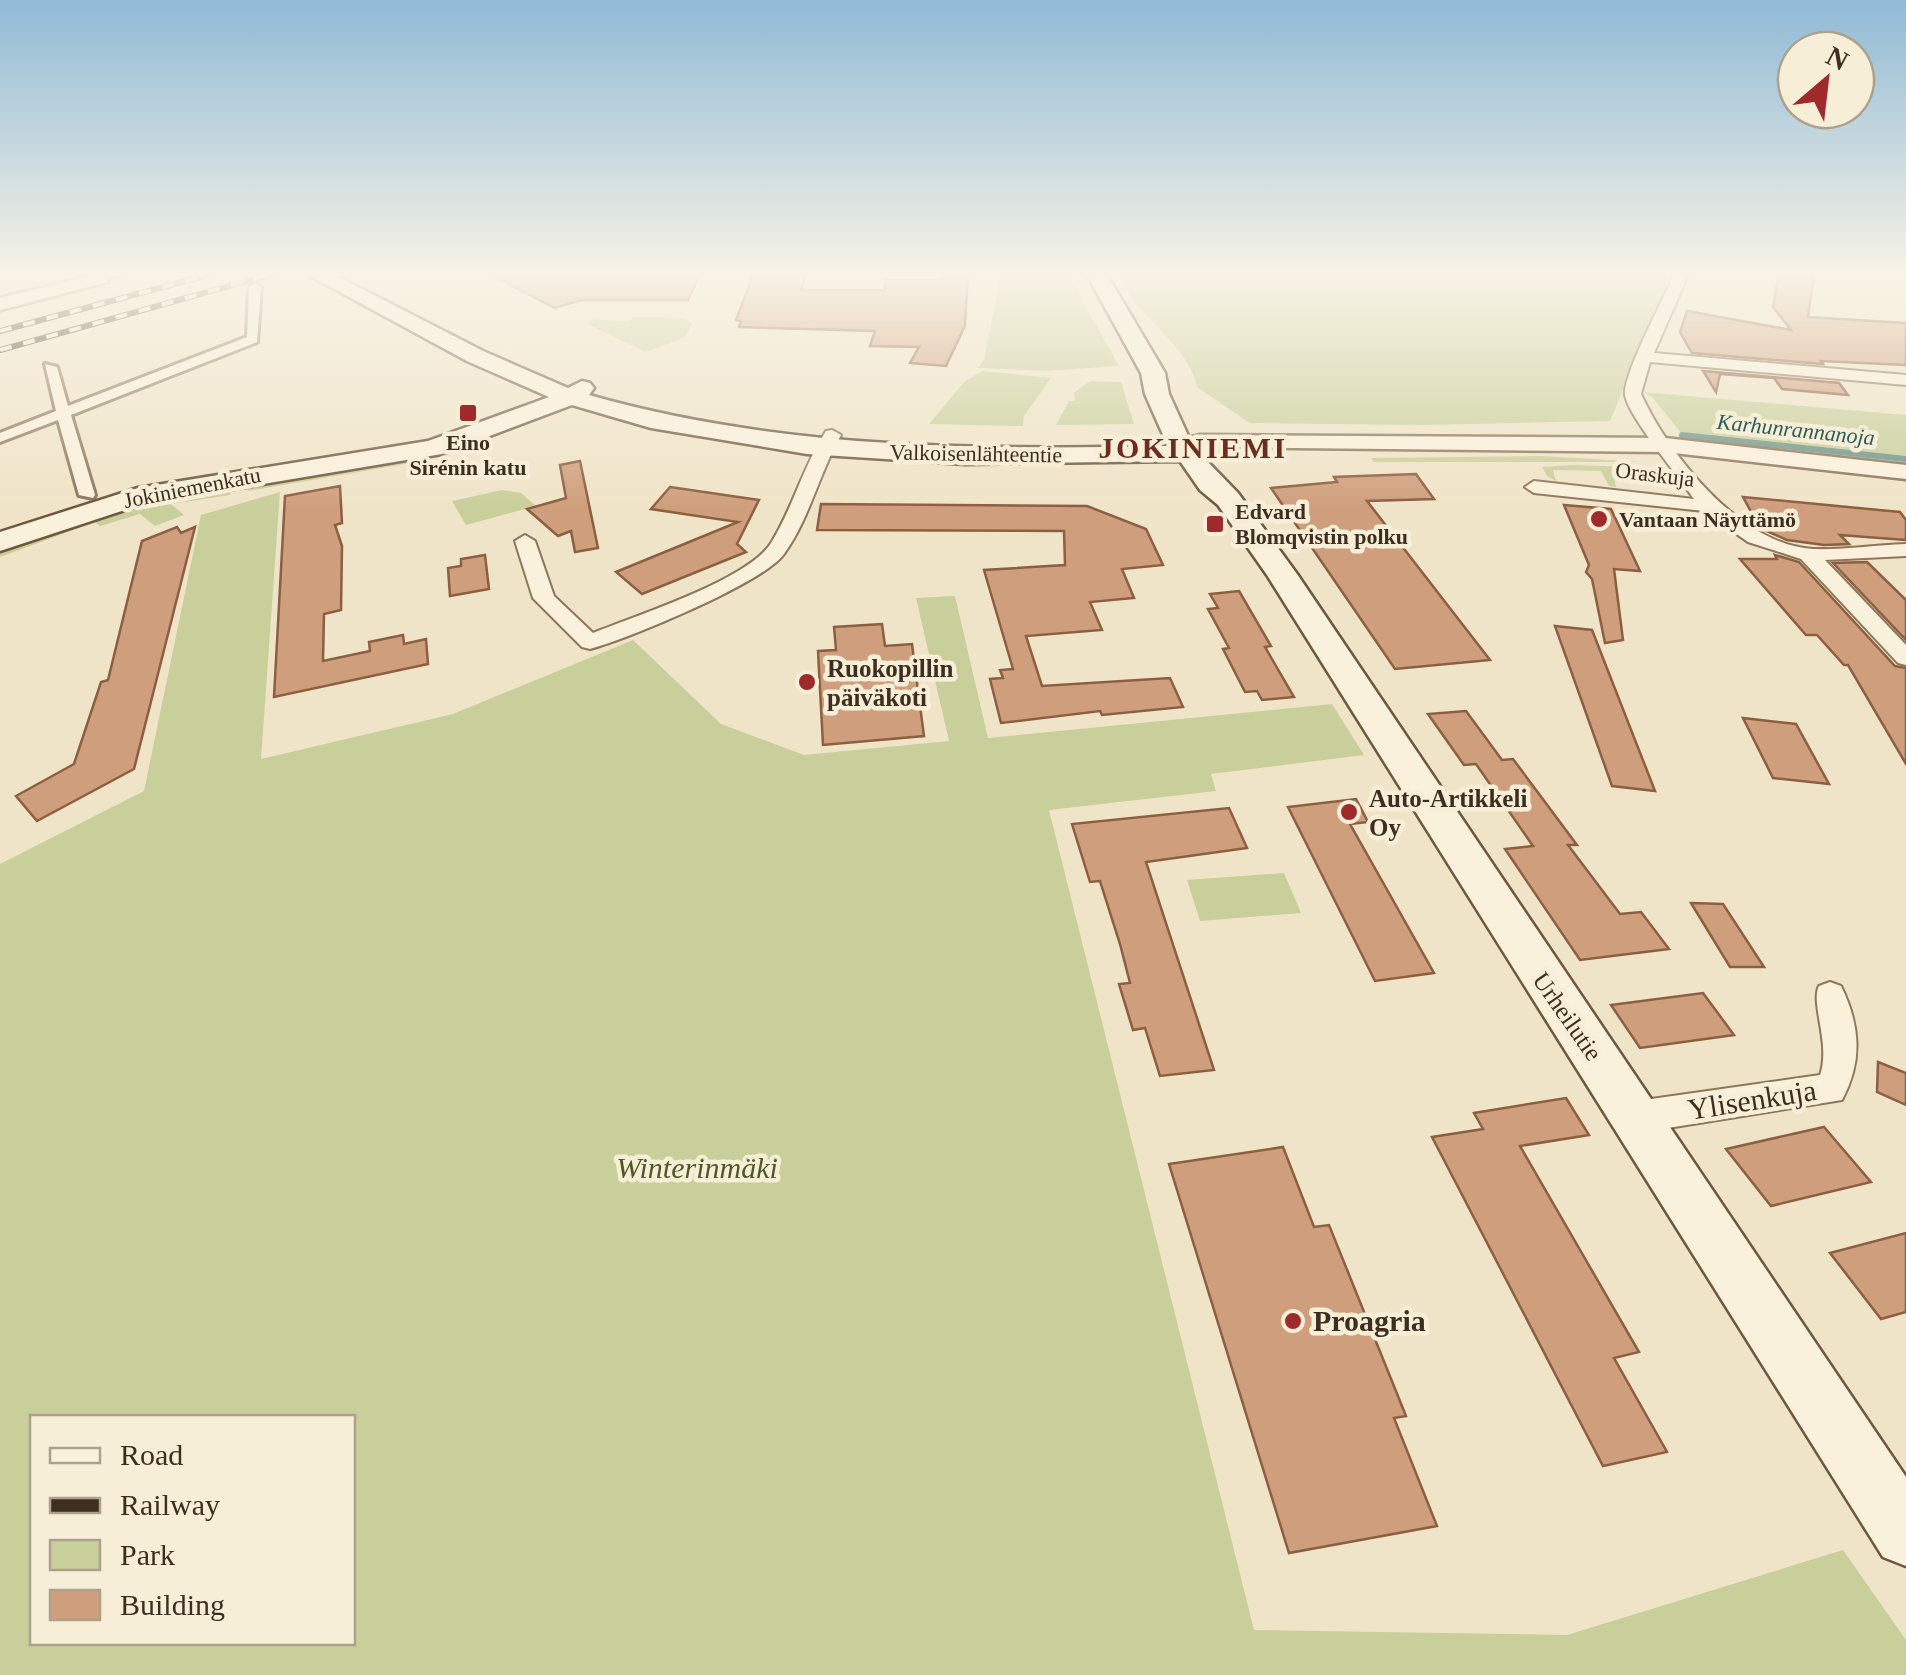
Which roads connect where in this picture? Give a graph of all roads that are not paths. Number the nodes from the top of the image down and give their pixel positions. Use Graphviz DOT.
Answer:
graph roads {
  1 [pos="219,351"];
  2 [pos="464,351"];
  3 [pos="505,351"];
  4 [pos="1141,351"];
  5 [pos="1648,351"];
  6 [pos="1646,357"];
  7 [pos="50,367"];
  8 [pos="1906,380"];
  9 [pos="571,390"];
  10 [pos="62,412"];
  11 [pos="0,438"];
  12 [pos="827,443"];
  13 [pos="1193,448"];
  14 [pos="1670,450"];
  15 [pos="1906,472"];
  16 [pos="1534,487"];
  17 [pos="87,495"];
  18 [pos="1709,506"];
  19 [pos="0,542"];
  20 [pos="525,542"];
  21 [pos="1906,550"];
  22 [pos="1808,555"];
  23 [pos="1906,658"];
  24 [pos="1830,996"];
  25 [pos="1637,1117"];
  26 [pos="1906,1534"];
  1 -- 10 [label="street"];
  2 -- 9 [label="main road, Valkoisenlähteentie"];
  3 -- 9 [label="main road, Valkoisenlähteentie"];
  4 -- 13 [label="main road, Urheilutie"];
  5 -- 6 [label="street"];
  6 -- 8 [label="street"];
  6 -- 14 [label="street, Oraskuja"];
  7 -- 10 [label="street"];
  9 -- 12 [label="main road, Valkoisenlähteentie"];
  9 -- 19 [label="main road, Jokiniemenkatu"];
  10 -- 11 [label="street"];
  10 -- 17 [label="street"];
  12 -- 13 [label="main road, Valkoisenlähteentie"];
  12 -- 20 [label="street"];
  13 -- 14 [label="street, Valkoisenlähteentie"];
  13 -- 25 [label="main road, Urheilutie"];
  14 -- 15 [label="street, Valkoisenlähteentie"];
  14 -- 18 [label="street, Oraskuja"];
  16 -- 18 [label="street, Oraskuja"];
  18 -- 22 [label="street"];
  21 -- 22 [label="street"];
  22 -- 23 [label="street"];
  24 -- 25 [label="street, Ylisenkuja"];
  25 -- 26 [label="main road, Urheilutie"];
}
